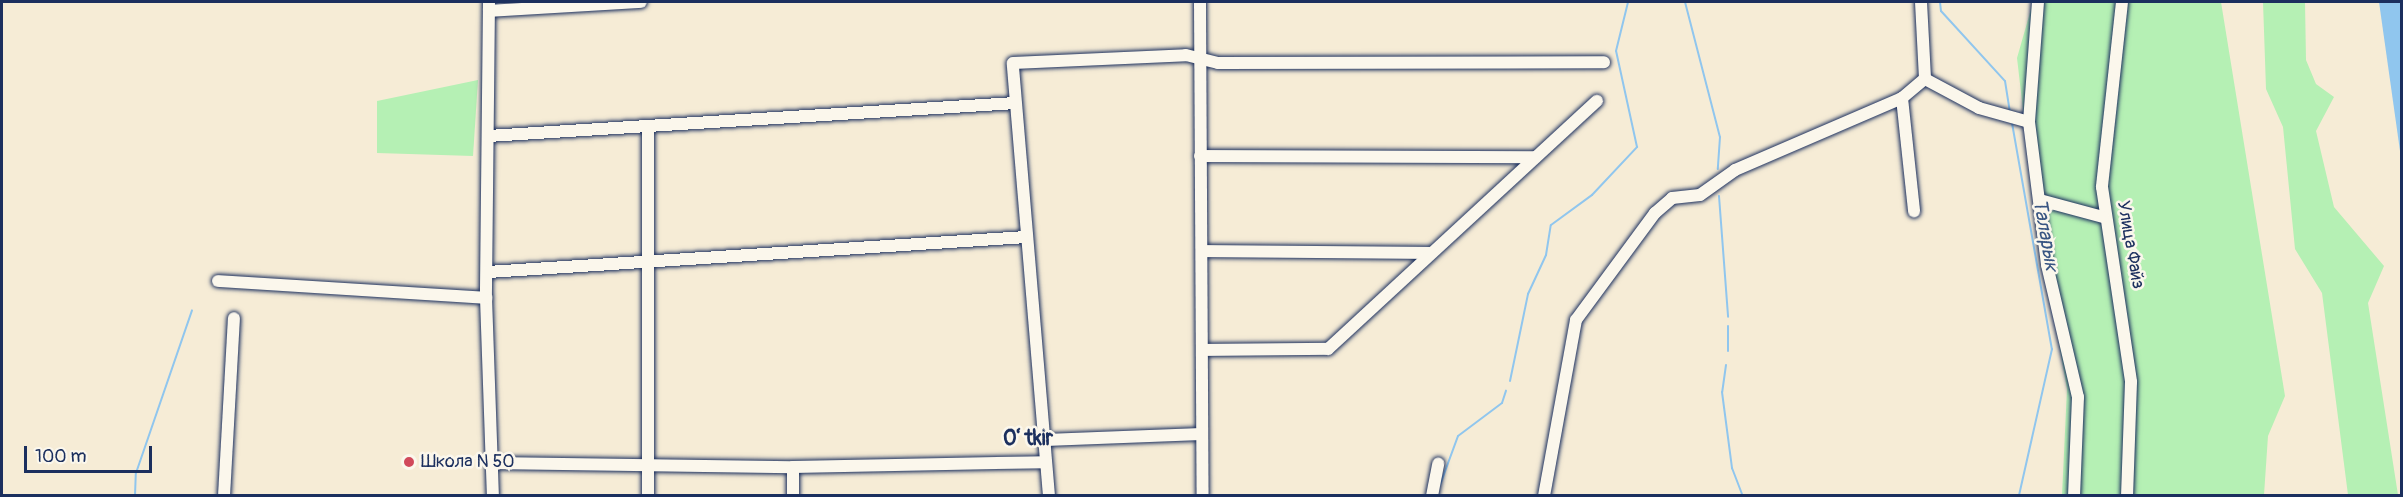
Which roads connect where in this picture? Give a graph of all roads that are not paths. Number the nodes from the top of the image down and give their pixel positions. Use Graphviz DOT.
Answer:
graph roads {
  1 [pos="641,2"];
  2 [pos="1200,2"];
  3 [pos="1922,2"];
  4 [pos="2038,2"];
  5 [pos="2122,2"];
  6 [pos="489,6"];
  7 [pos="1200,60"];
  8 [pos="1604,62"];
  9 [pos="1925,79"];
  10 [pos="1902,98"];
  11 [pos="1597,101"];
  12 [pos="1015,104"];
  13 [pos="2019,120"];
  14 [pos="648,130"];
  15 [pos="488,135"];
  16 [pos="1200,156"];
  17 [pos="1535,157"];
  18 [pos="2040,200"];
  19 [pos="1914,211"];
  20 [pos="2103,217"];
  21 [pos="1026,237"];
  22 [pos="1202,251"];
  23 [pos="1431,253"];
  24 [pos="648,261"];
  25 [pos="488,272"];
  26 [pos="218,281"];
  27 [pos="486,297"];
  28 [pos="234,318"];
  29 [pos="1203,350"];
  30 [pos="1202,434"];
  31 [pos="1045,440"];
  32 [pos="648,462"];
  33 [pos="1046,462"];
  34 [pos="492,463"];
  35 [pos="1438,464"];
  36 [pos="793,467"];
  37 [pos="224,495"];
  38 [pos="493,495"];
  39 [pos="648,495"];
  40 [pos="793,495"];
  41 [pos="1049,495"];
  42 [pos="1203,495"];
  43 [pos="1432,495"];
  44 [pos="1544,495"];
  45 [pos="2074,495"];
  46 [pos="2127,495"];
  1 -- 6 [label="street"];
  2 -- 7 [label="street"];
  3 -- 9 [label="street"];
  4 -- 13 [label="street"];
  5 -- 20 [label="street, Улица Файз"];
  6 -- 15 [label="street"];
  7 -- 8 [label="street"];
  7 -- 12 [label="street"];
  7 -- 16 [label="street"];
  9 -- 10 [label="street"];
  9 -- 13 [label="street"];
  10 -- 19 [label="street"];
  10 -- 44 [label="street"];
  11 -- 17 [label="street"];
  12 -- 14 [label="street"];
  12 -- 21 [label="street"];
  13 -- 18 [label="street"];
  14 -- 15 [label="street"];
  14 -- 24 [label="street"];
  15 -- 25 [label="street"];
  16 -- 17 [label="street"];
  16 -- 22 [label="street"];
  17 -- 23 [label="street"];
  18 -- 20 [label="street"];
  18 -- 45 [label="street"];
  20 -- 46 [label="street, Улица Файз"];
  21 -- 24 [label="street"];
  21 -- 31 [label="street"];
  22 -- 23 [label="street"];
  22 -- 29 [label="street"];
  23 -- 29 [label="street"];
  24 -- 25 [label="street"];
  24 -- 32 [label="street"];
  25 -- 27 [label="street"];
  26 -- 27 [label="street"];
  27 -- 34 [label="street"];
  28 -- 37 [label="street"];
  29 -- 30 [label="street"];
  30 -- 31 [label="street"];
  30 -- 42 [label="street"];
  31 -- 33 [label="street"];
  32 -- 34 [label="street"];
  32 -- 36 [label="street"];
  32 -- 39 [label="street"];
  33 -- 36 [label="street"];
  33 -- 41 [label="street"];
  34 -- 38 [label="street"];
  35 -- 43 [label="street"];
  36 -- 40 [label="street"];
}
